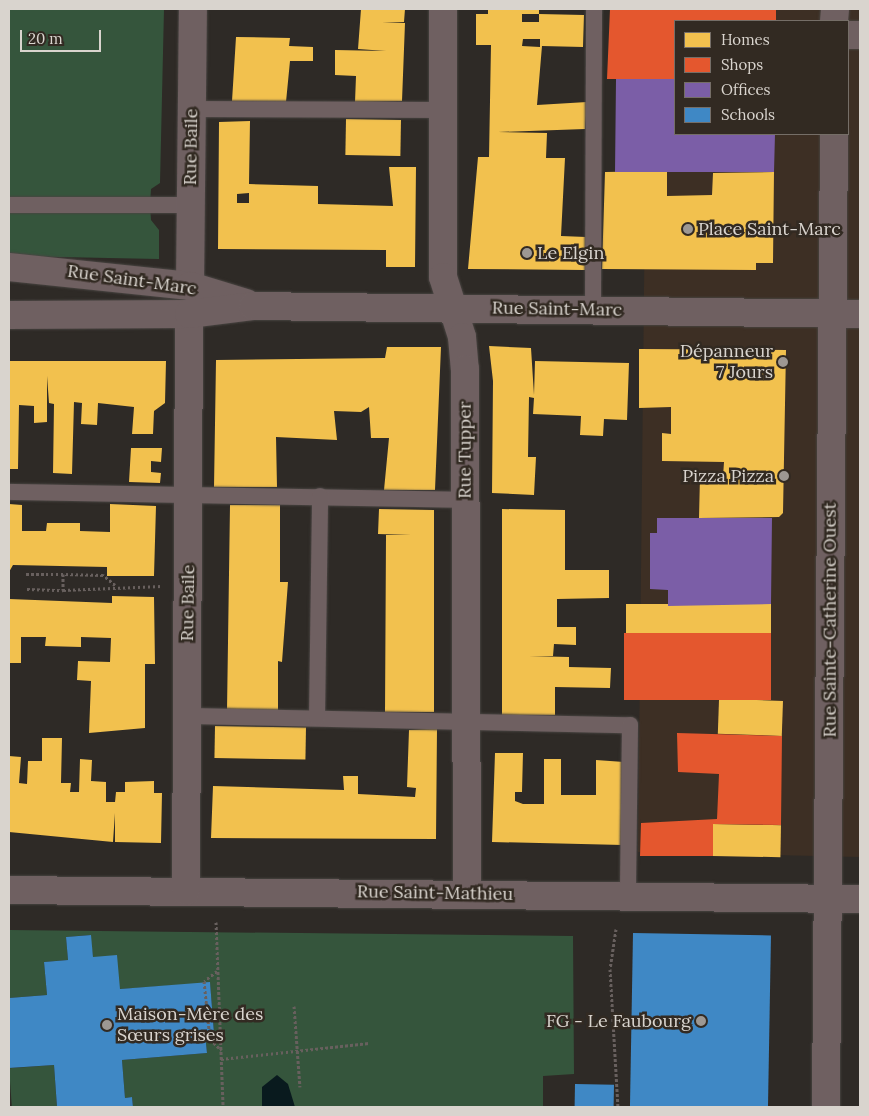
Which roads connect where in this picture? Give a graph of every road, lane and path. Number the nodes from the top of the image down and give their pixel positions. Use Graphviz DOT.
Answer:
graph roads {
  1 [pos="193,9"];
  2 [pos="443,9"];
  3 [pos="594,9"];
  4 [pos="192,109"];
  5 [pos="441,110"];
  6 [pos="834,135"];
  7 [pos="9,205"];
  8 [pos="189,205"];
  9 [pos="9,267"];
  10 [pos="190,286"];
  11 [pos="253,306"];
  12 [pos="454,308"];
  13 [pos="593,310"];
  14 [pos="833,313"];
  15 [pos="189,314"];
  16 [pos="860,314"];
  17 [pos="9,315"];
  18 [pos="9,492"];
  19 [pos="189,494"];
  20 [pos="320,496"];
  21 [pos="465,500"];
  22 [pos="26,574"];
  23 [pos="63,574"];
  24 [pos="115,585"];
  25 [pos="166,586"];
  26 [pos="27,589"];
  27 [pos="63,590"];
  28 [pos="187,716"];
  29 [pos="317,718"];
  30 [pos="466,723"];
  31 [pos="9,890"];
  32 [pos="186,891"];
  33 [pos="466,894"];
  34 [pos="628,896"];
  35 [pos="828,898"];
  36 [pos="860,898"];
  37 [pos="216,922"];
  38 [pos="616,929"];
  39 [pos="218,970"];
  40 [pos="294,1006"];
  41 [pos="369,1043"];
  42 [pos="221,1050"];
  43 [pos="296,1051"];
  44 [pos="221,1059"];
  45 [pos="300,1088"];
  46 [pos="222,1107"];
  47 [pos="618,1107"];
  48 [pos="826,1107"];
  1 -- 4 [label="street, Rue Baile"];
  2 -- 5 [label="street, Rue Tupper"];
  3 -- 13 [label="lane"];
  4 -- 5 [label="lane"];
  4 -- 8 [label="street, Rue Baile"];
  5 -- 12 [label="street, Rue Tupper"];
  6 -- 14 [label="street, Rue Sainte-Catherine Ouest"];
  7 -- 8 [label="lane"];
  8 -- 10 [label="street, Rue Baile"];
  9 -- 10 [label="street, Rue Saint-Marc"];
  10 -- 11 [label="street, Rue Saint-Marc"];
  11 -- 12 [label="street, Rue Saint-Marc"];
  11 -- 15 [label="street, Rue Saint-Marc"];
  12 -- 13 [label="street, Rue Saint-Marc"];
  12 -- 21 [label="street, Rue Tupper"];
  13 -- 14 [label="street, Rue Saint-Marc"];
  14 -- 16 [label="street, Rue Saint-Marc"];
  14 -- 35 [label="street, Rue Sainte-Catherine Ouest"];
  15 -- 17 [label="street, Rue Saint-Marc"];
  15 -- 19 [label="street, Rue Baile"];
  18 -- 19 [label="lane"];
  19 -- 20 [label="lane"];
  19 -- 28 [label="street, Rue Baile"];
  20 -- 21 [label="lane"];
  20 -- 29 [label="lane"];
  21 -- 30 [label="street, Rue Tupper"];
  22 -- 23 [label="path"];
  23 -- 24 [label="path"];
  23 -- 27 [label="path"];
  24 -- 25 [label="path"];
  24 -- 27 [label="path"];
  26 -- 27 [label="path"];
  28 -- 29 [label="lane"];
  28 -- 32 [label="street, Rue Baile"];
  29 -- 30 [label="lane"];
  30 -- 33 [label="street, Rue Tupper"];
  30 -- 34 [label="lane"];
  31 -- 32 [label="street, Rue Saint-Mathieu"];
  32 -- 33 [label="street, Rue Saint-Mathieu"];
  33 -- 34 [label="street, Rue Saint-Mathieu"];
  34 -- 35 [label="street, Rue Saint-Mathieu"];
  35 -- 36 [label="street, Rue Saint-Mathieu"];
  35 -- 48 [label="street, Rue Sainte-Catherine Ouest"];
  37 -- 39 [label="path"];
  38 -- 47 [label="path"];
  39 -- 42 [label="path"];
  39 -- 42 [label="path"];
  40 -- 43 [label="path"];
  41 -- 43 [label="path"];
  42 -- 44 [label="path"];
  43 -- 44 [label="path"];
  43 -- 45 [label="path"];
  44 -- 46 [label="path"];
}
